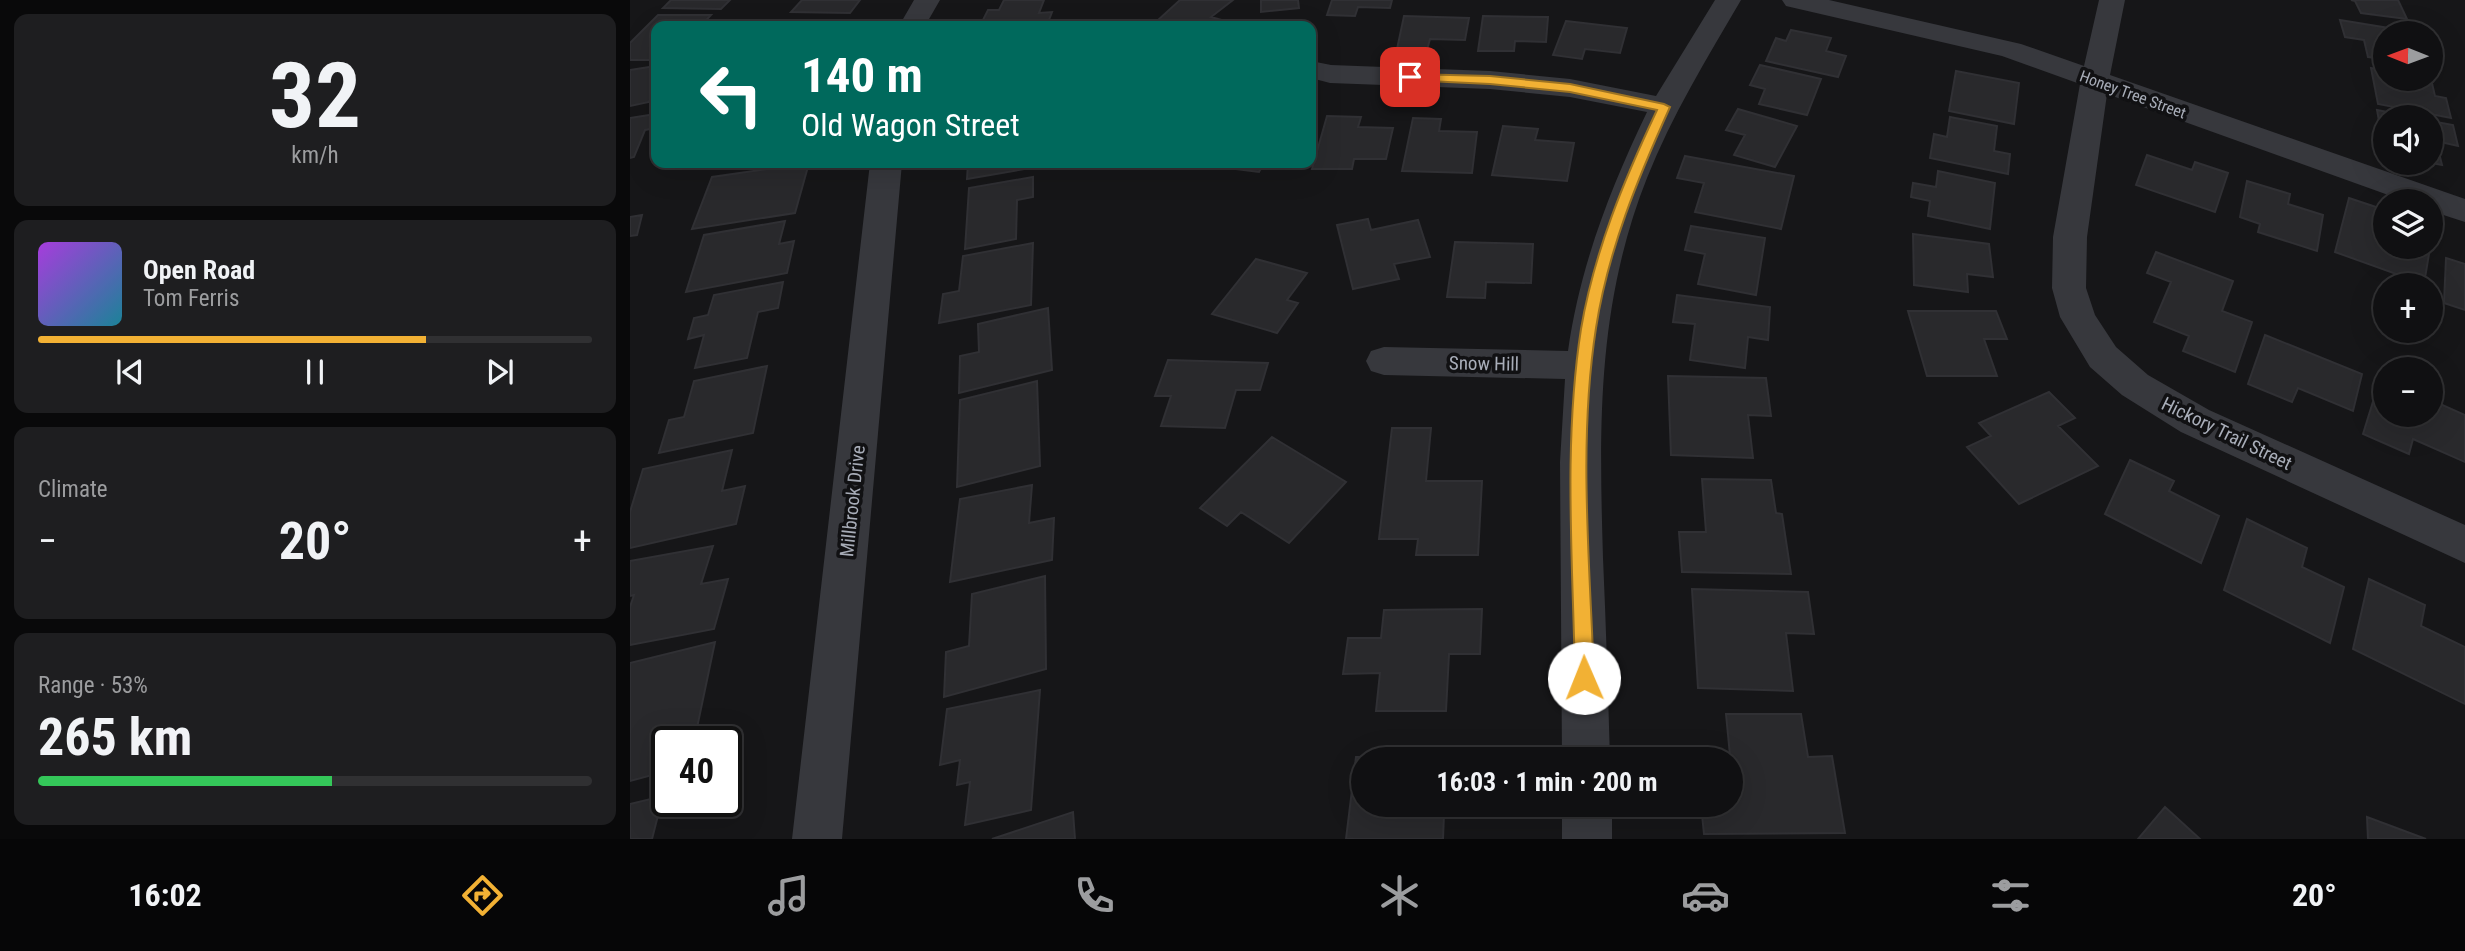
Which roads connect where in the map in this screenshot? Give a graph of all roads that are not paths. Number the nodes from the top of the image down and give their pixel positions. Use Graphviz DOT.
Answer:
graph roads {
  1 [pos="927,0"];
  2 [pos="1728,0"];
  3 [pos="1794,0"];
  4 [pos="2112,0"];
  5 [pos="915,21"];
  6 [pos="1316,70"];
  7 [pos="2095,81"];
  8 [pos="1664,107"];
  9 [pos="885,168"];
  10 [pos="2465,211"];
  11 [pos="1384,361"];
  12 [pos="1584,365"];
  13 [pos="2465,545"];
  14 [pos="1586,747"];
  15 [pos="1587,817"];
  16 [pos="817,839"];
  17 [pos="1587,839"];
  1 -- 5 [label="street"];
  2 -- 8 [label="street"];
  3 -- 7 [label="street, Honey Tree Street"];
  4 -- 7 [label="street, Hickory Trail Street"];
  6 -- 8 [label="street"];
  7 -- 10 [label="street, Honey Tree Street"];
  7 -- 13 [label="street, Hickory Trail Street"];
  8 -- 12 [label="street"];
  9 -- 16 [label="street, Millbrook Drive"];
  11 -- 12 [label="street, Snow Hill"];
  12 -- 14 [label="street"];
  15 -- 17 [label="street"];
}
